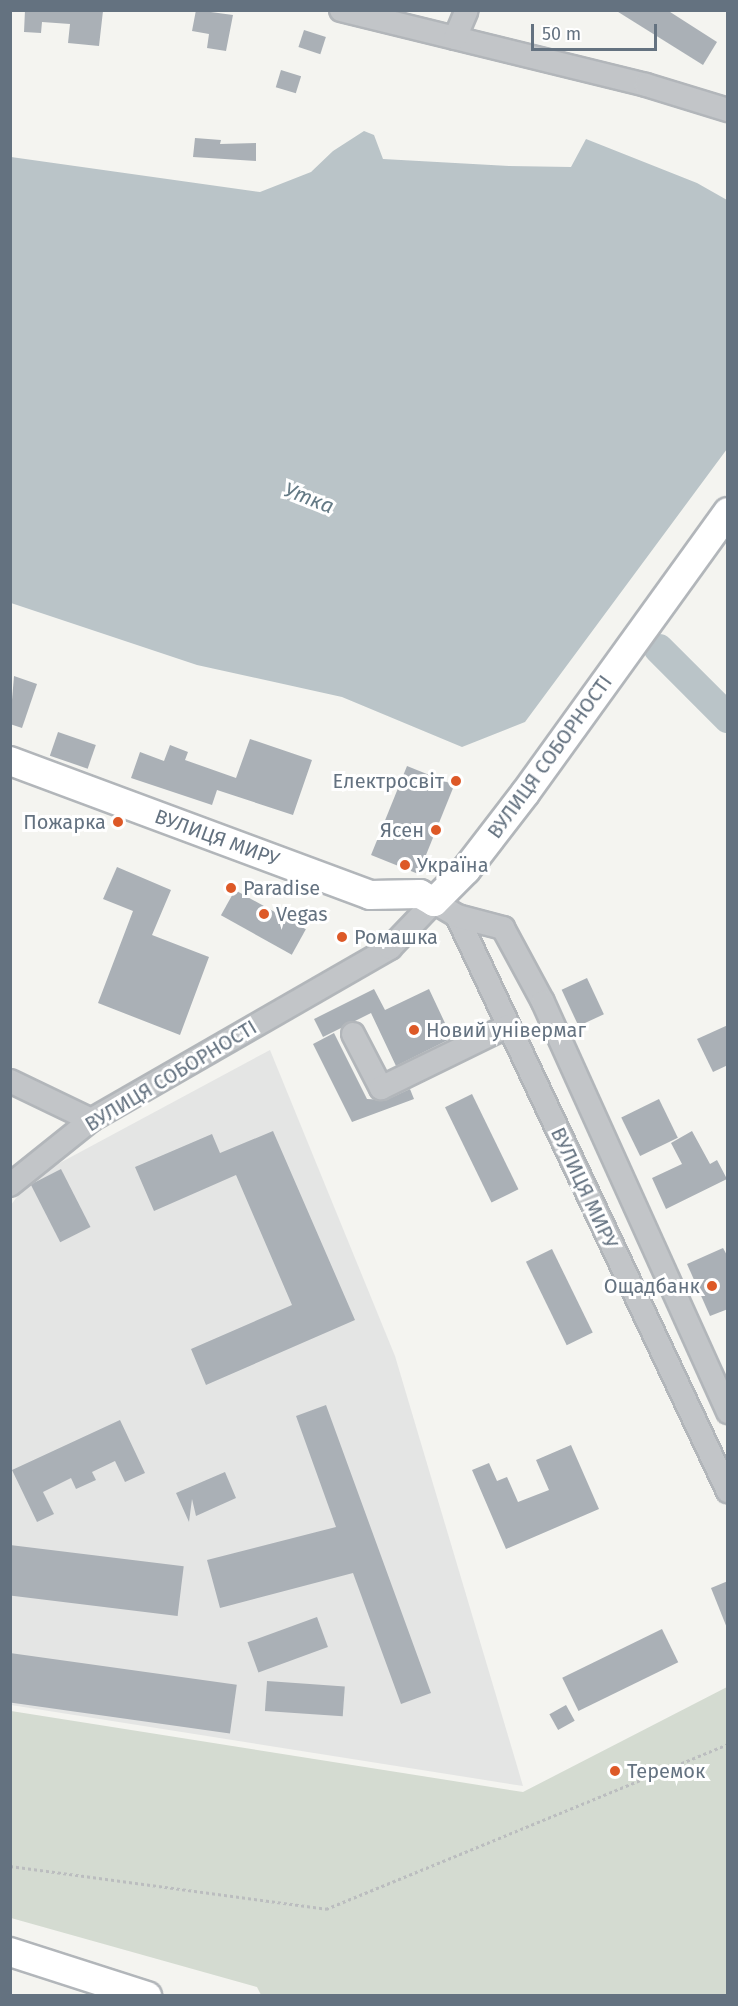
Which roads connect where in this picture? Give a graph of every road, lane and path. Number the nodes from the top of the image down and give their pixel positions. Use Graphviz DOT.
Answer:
graph roads {
  1 [pos="341,10"];
  2 [pos="467,10"];
  3 [pos="455,38"];
  4 [pos="728,110"];
  5 [pos="728,512"];
  6 [pos="10,761"];
  7 [pos="446,909"];
  8 [pos="508,1026"];
  9 [pos="353,1034"];
  10 [pos="10,1081"];
  11 [pos="91,1120"];
  12 [pos="10,1185"];
  13 [pos="719,1373"];
  14 [pos="728,1412"];
  15 [pos="728,1491"];
  16 [pos="728,1744"];
  17 [pos="10,1866"];
  18 [pos="10,1952"];
  19 [pos="147,1995"];
  1 -- 3 [label="street"];
  2 -- 3 [label="street"];
  3 -- 4 [label="street"];
  5 -- 7 [label="main road, ВУЛИЦЯ СОБОРНОСТІ"];
  6 -- 7 [label="main road, ВУЛИЦЯ МИРУ"];
  7 -- 8 [label="street, ВУЛИЦЯ МИРУ"];
  7 -- 11 [label="street, ВУЛИЦЯ СОБОРНОСТІ"];
  7 -- 13 [label="street, ВУЛИЦЯ МИРУ"];
  8 -- 9 [label="street"];
  8 -- 15 [label="street, ВУЛИЦЯ МИРУ"];
  10 -- 11 [label="street"];
  11 -- 12 [label="street, ВУЛИЦЯ СОБОРНОСТІ"];
  13 -- 14 [label="street, ВУЛИЦЯ МИРУ"];
  16 -- 17 [label="path"];
  18 -- 19 [label="main road"];
}
